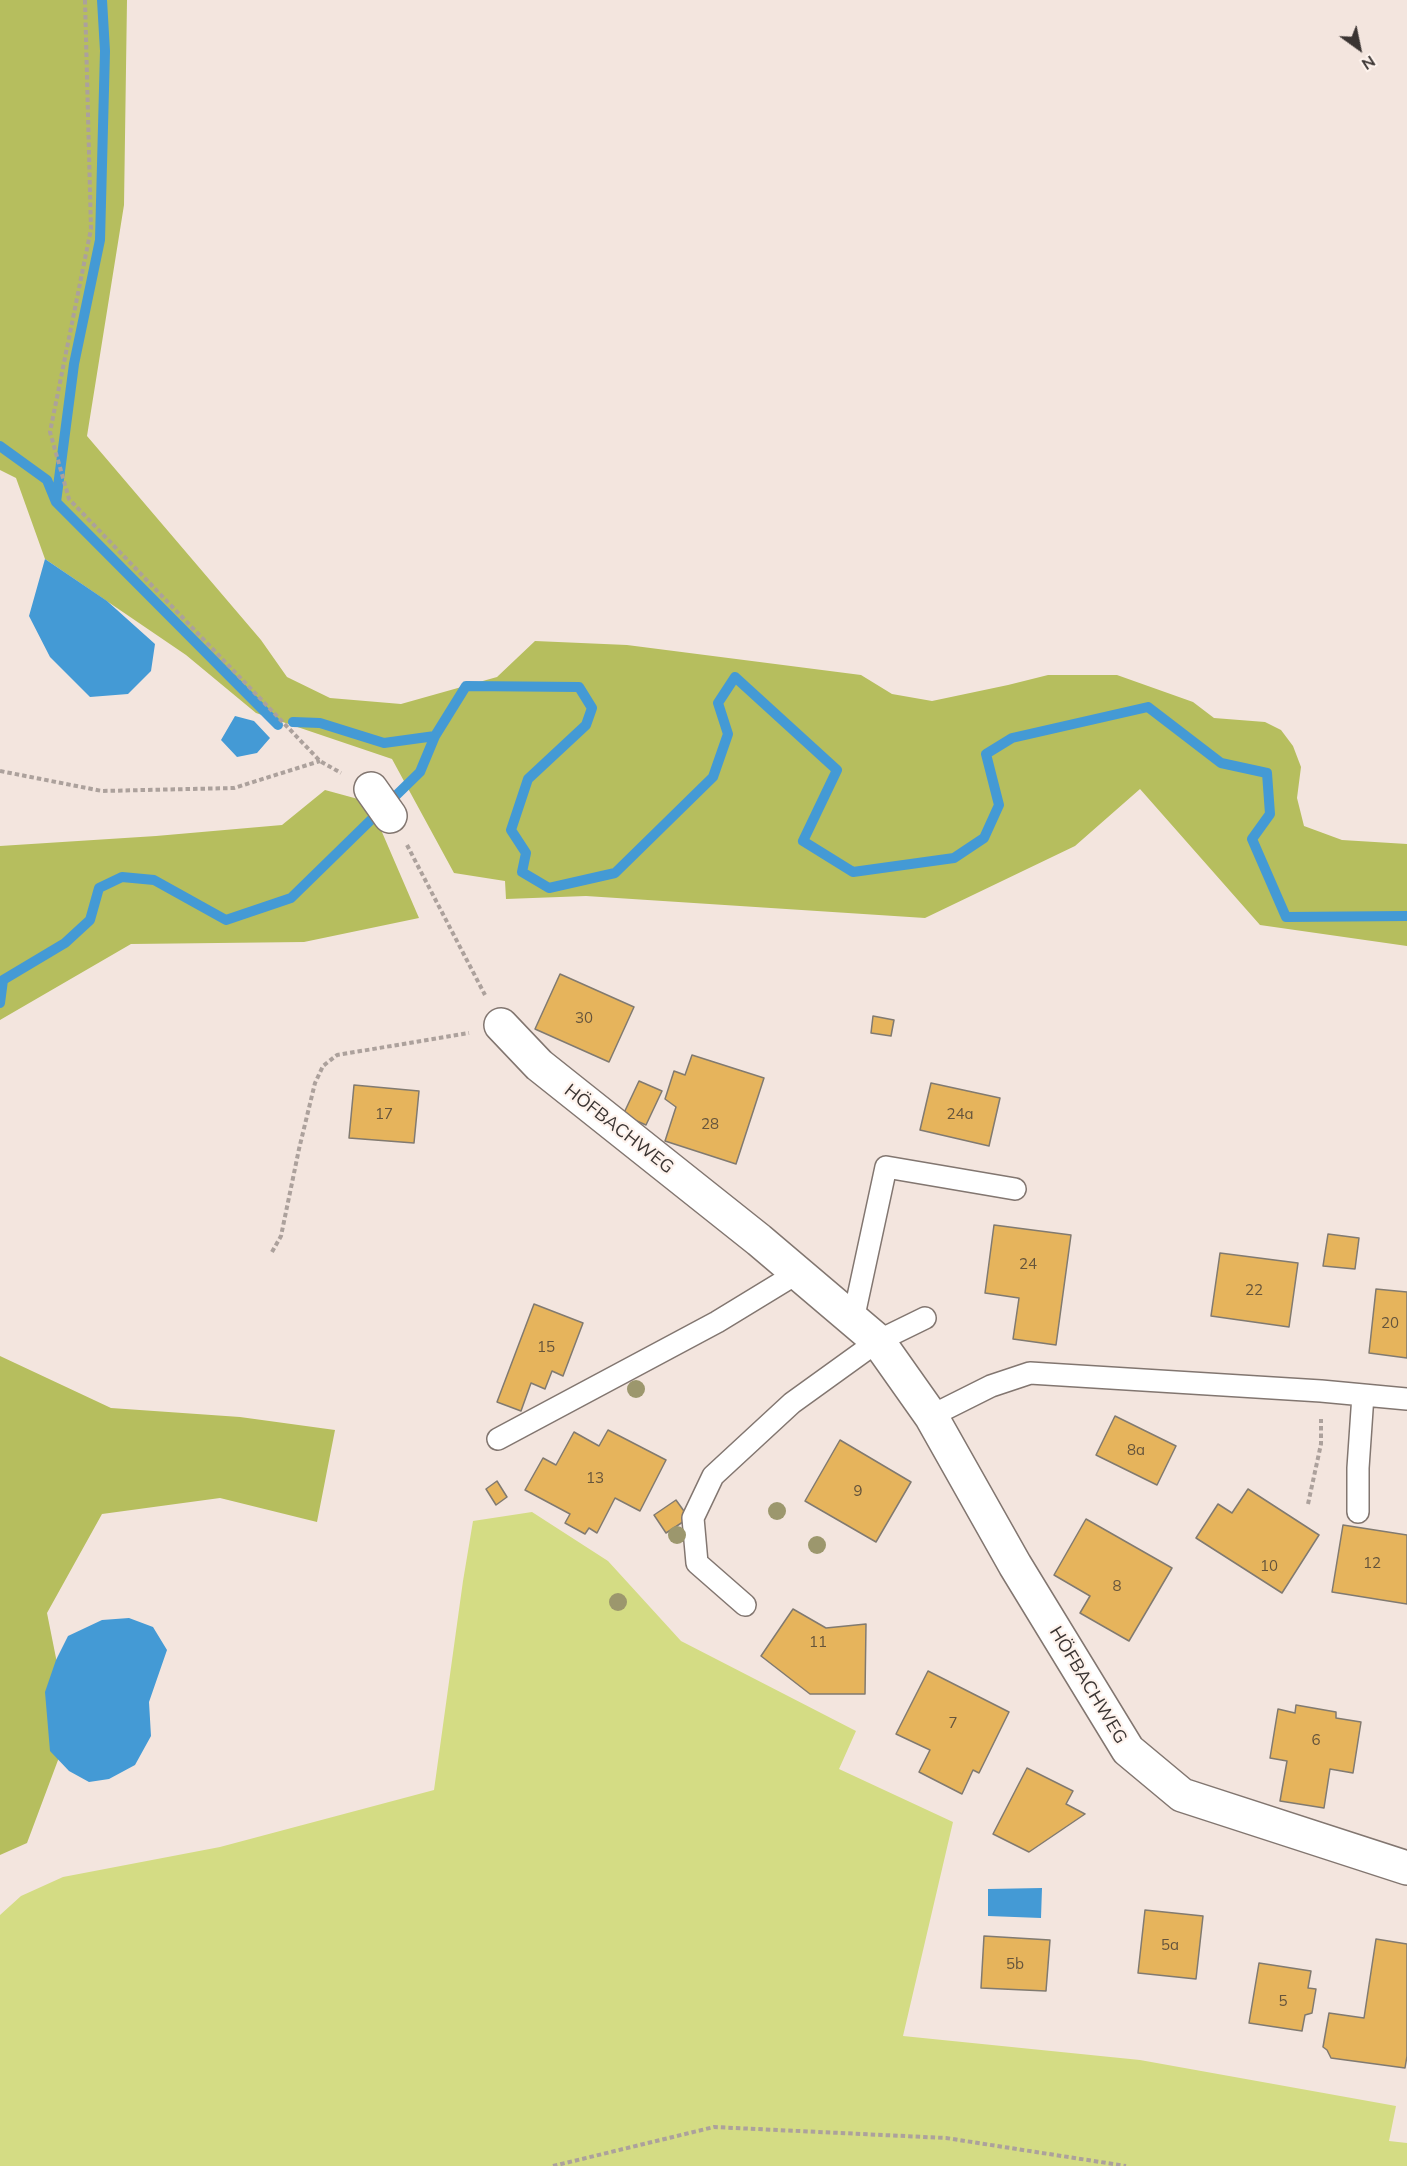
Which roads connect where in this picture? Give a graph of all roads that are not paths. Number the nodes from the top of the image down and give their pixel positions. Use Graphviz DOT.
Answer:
graph roads {
  1 [pos="371,789"];
  2 [pos="390,816"];
  3 [pos="501,1025"];
  4 [pos="1015,1189"];
  5 [pos="799,1272"];
  6 [pos="925,1318"];
  7 [pos="853,1320"];
  8 [pos="878,1341"];
  9 [pos="1364,1395"];
  10 [pos="1407,1399"];
  11 [pos="931,1416"];
  12 [pos="498,1439"];
  13 [pos="1358,1512"];
  14 [pos="745,1605"];
  15 [pos="1407,1868"];
  1 -- 2 [label="street"];
  3 -- 5 [label="street, HÖFBACHWEG"];
  4 -- 7 [label="lane"];
  5 -- 7 [label="street, HÖFBACHWEG"];
  5 -- 12 [label="lane"];
  6 -- 8 [label="lane"];
  7 -- 8 [label="street, HÖFBACHWEG"];
  8 -- 11 [label="street, HÖFBACHWEG"];
  8 -- 14 [label="lane"];
  9 -- 10 [label="lane"];
  9 -- 11 [label="lane"];
  9 -- 13 [label="lane"];
  11 -- 15 [label="street, HÖFBACHWEG"];
}
